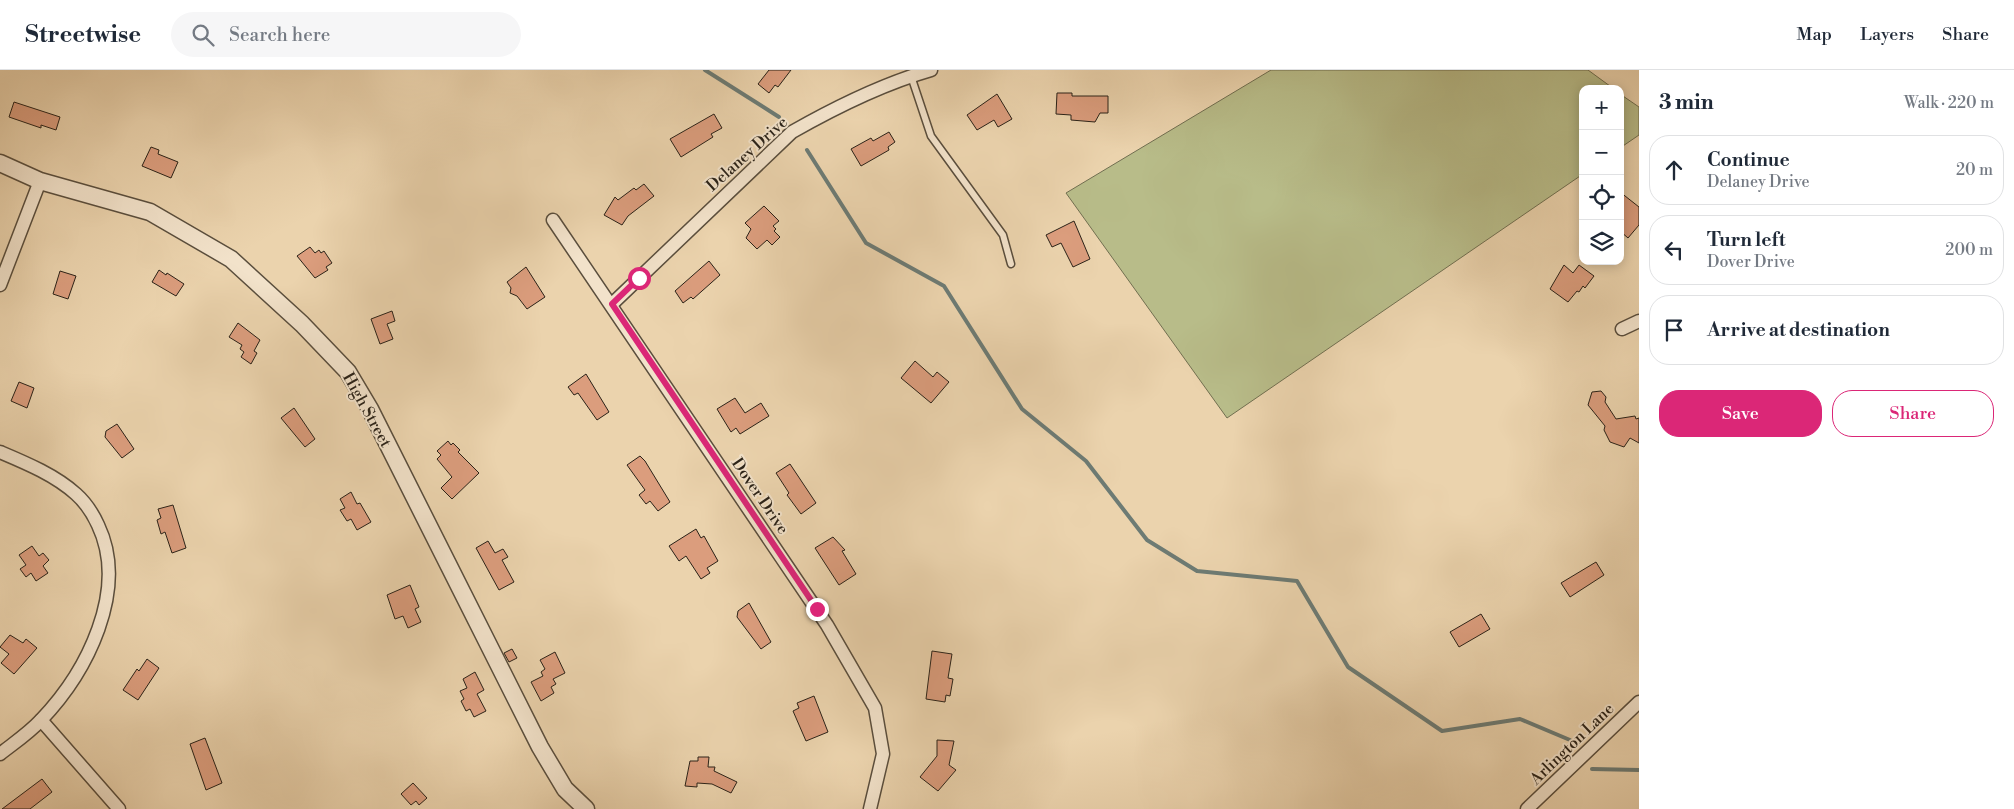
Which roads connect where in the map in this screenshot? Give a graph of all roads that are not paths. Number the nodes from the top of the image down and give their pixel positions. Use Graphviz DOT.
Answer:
graph roads {
  1 [pos="931,70"];
  2 [pos="905,75"];
  3 [pos="0,162"];
  4 [pos="40,181"];
  5 [pos="554,220"];
  6 [pos="1011,264"];
  7 [pos="0,285"];
  8 [pos="612,304"];
  9 [pos="1639,321"];
  10 [pos="1622,330"];
  11 [pos="0,452"];
  12 [pos="1639,702"];
  13 [pos="41,720"];
  14 [pos="0,754"];
  15 [pos="119,809"];
  16 [pos="586,809"];
  17 [pos="870,809"];
  18 [pos="1527,809"];
  1 -- 2 [label="street, Delaney Drive"];
  2 -- 6 [label="lane"];
  2 -- 8 [label="street, Delaney Drive"];
  3 -- 4 [label="street, High Street"];
  4 -- 7 [label="street"];
  4 -- 16 [label="street, High Street"];
  5 -- 8 [label="street, Dover Drive"];
  8 -- 17 [label="street, Dover Drive"];
  9 -- 10 [label="street"];
  11 -- 13 [label="street"];
  12 -- 18 [label="street, Arlington Lane"];
  13 -- 14 [label="street"];
  13 -- 15 [label="street"];
}
